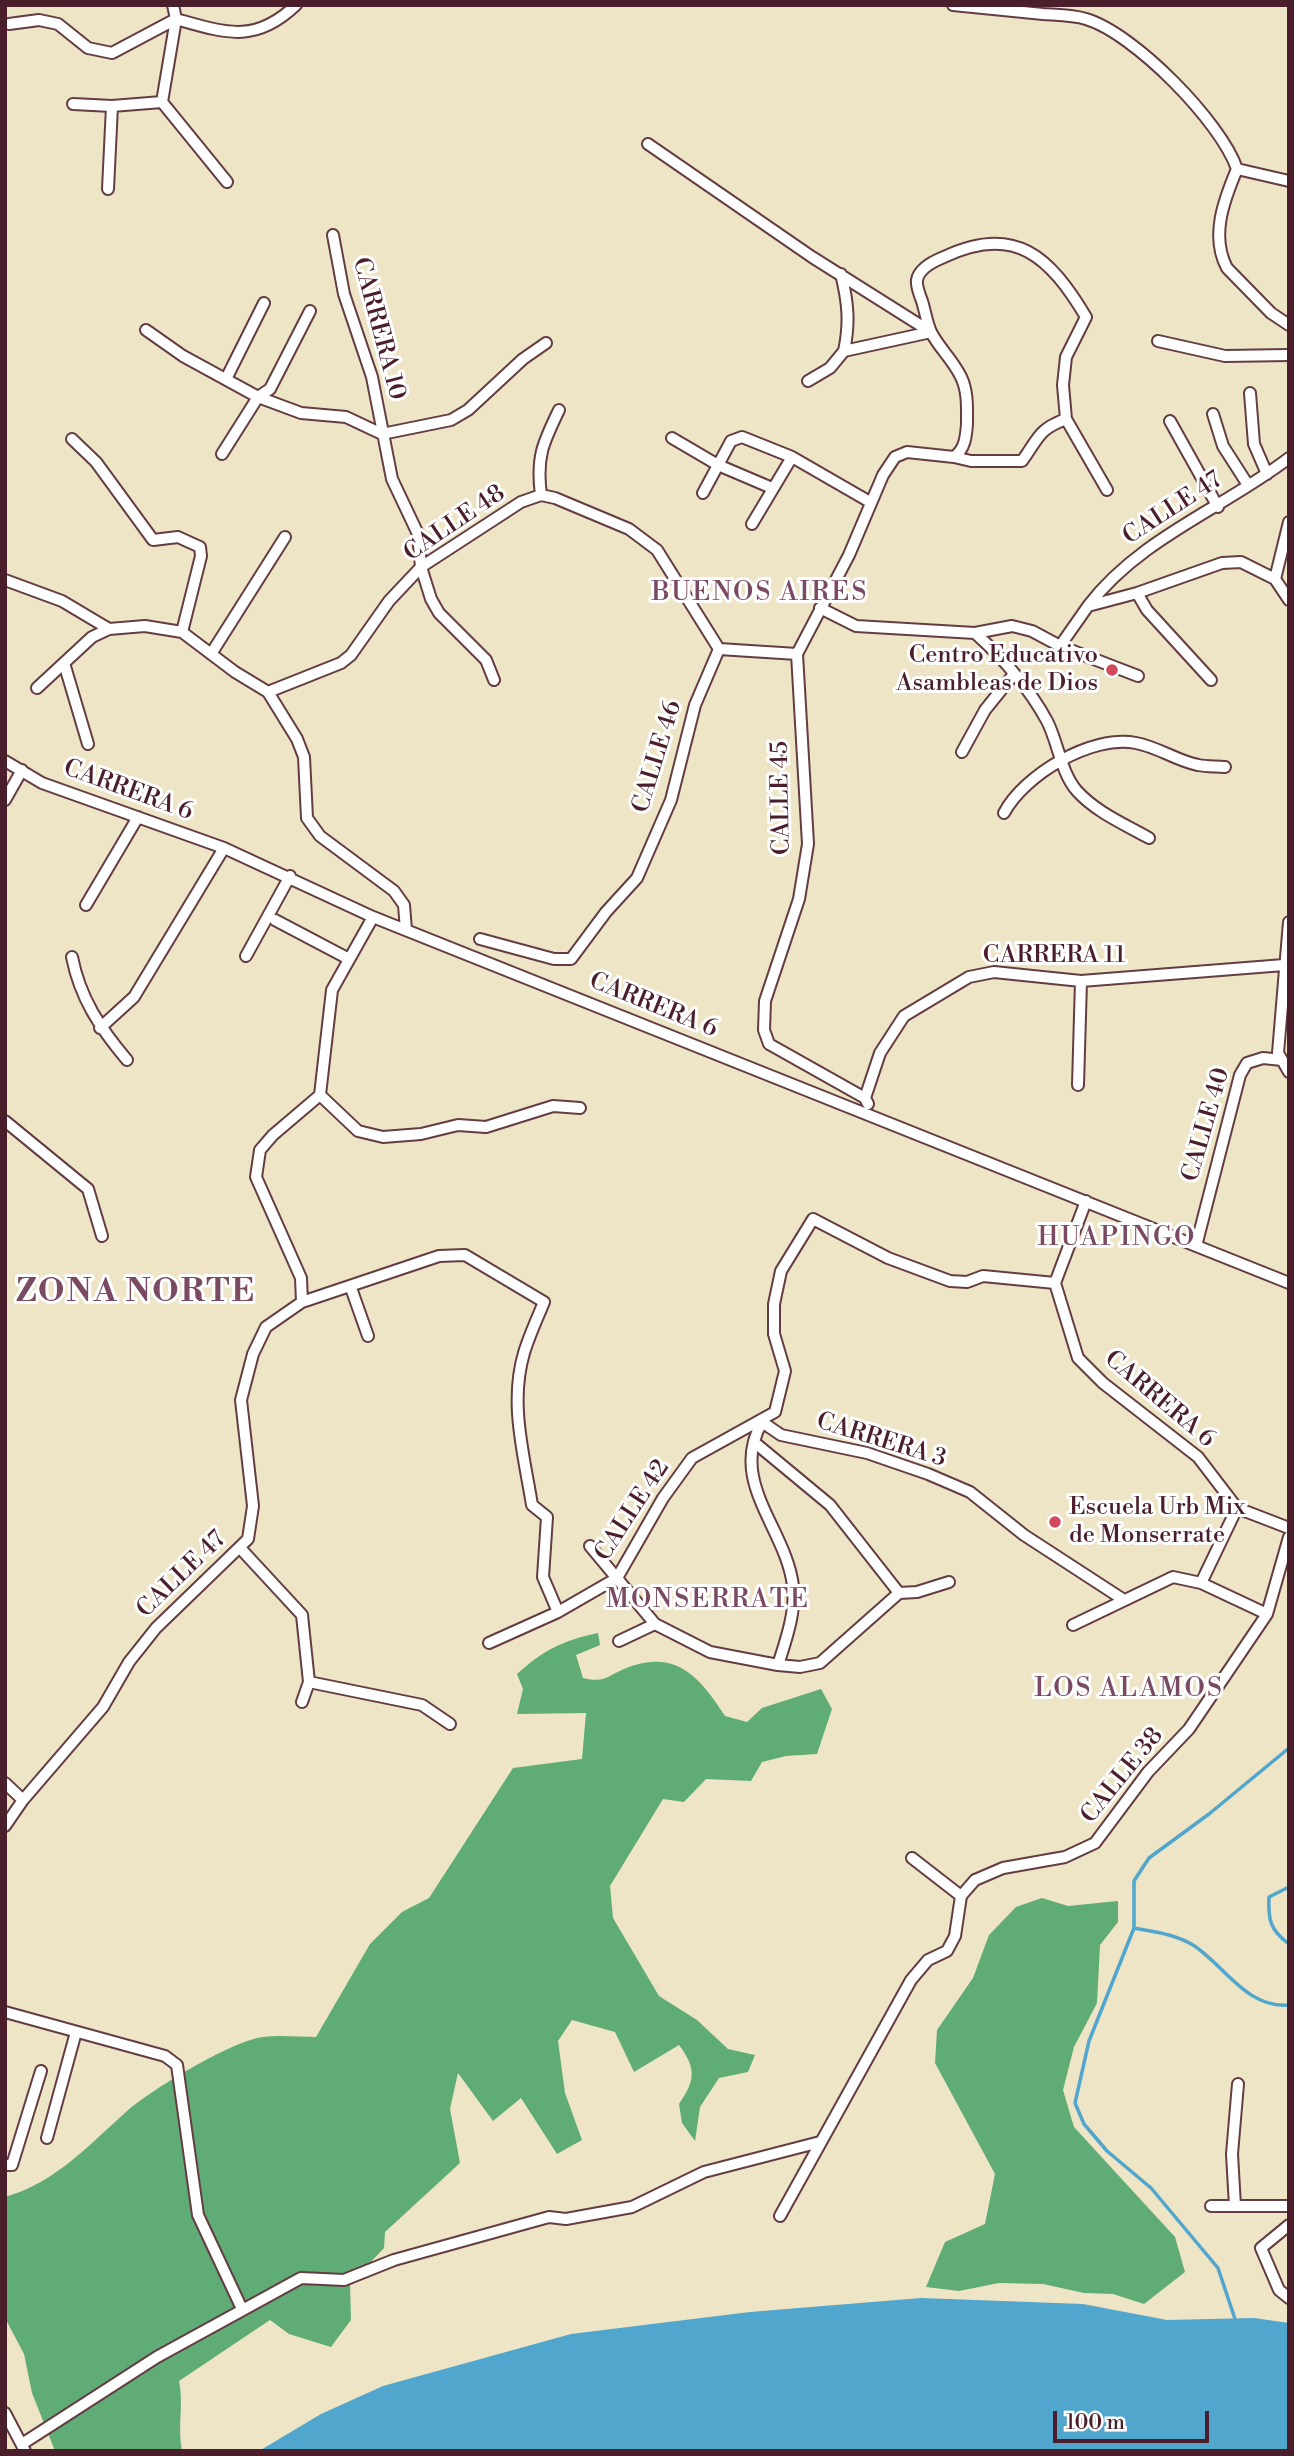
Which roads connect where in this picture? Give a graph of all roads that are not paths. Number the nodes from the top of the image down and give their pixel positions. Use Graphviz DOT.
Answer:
graph roads {
  1 [pos="173,5"];
  2 [pos="296,5"];
  3 [pos="953,5"];
  4 [pos="176,19"];
  5 [pos="9,24"];
  6 [pos="162,102"];
  7 [pos="73,104"];
  8 [pos="112,106"];
  9 [pos="648,144"];
  10 [pos="1237,169"];
  11 [pos="1289,181"];
  12 [pos="227,182"];
  13 [pos="108,189"];
  14 [pos="333,235"];
  15 [pos="841,274"];
  16 [pos="264,303"];
  17 [pos="310,311"];
  18 [pos="1289,325"];
  19 [pos="146,330"];
  20 [pos="931,332"];
  21 [pos="1158,341"];
  22 [pos="546,343"];
  23 [pos="844,351"];
  24 [pos="1289,355"];
  25 [pos="226,379"];
  26 [pos="808,381"];
  27 [pos="1250,393"];
  28 [pos="258,397"];
  29 [pos="559,410"];
  30 [pos="1213,414"];
  31 [pos="1066,419"];
  32 [pos="1170,421"];
  33 [pos="382,434"];
  34 [pos="672,438"];
  35 [pos="72,439"];
  36 [pos="222,454"];
  37 [pos="792,457"];
  38 [pos="954,457"];
  39 [pos="1289,458"];
  40 [pos="718,465"];
  41 [pos="1267,474"];
  42 [pos="1248,485"];
  43 [pos="772,488"];
  44 [pos="1107,490"];
  45 [pos="703,494"];
  46 [pos="541,495"];
  47 [pos="870,502"];
  48 [pos="1218,507"];
  49 [pos="1289,522"];
  50 [pos="752,524"];
  51 [pos="285,537"];
  52 [pos="421,568"];
  53 [pos="1275,579"];
  54 [pos="5,580"];
  55 [pos="1137,593"];
  56 [pos="1289,600"];
  57 [pos="1088,606"];
  58 [pos="820,608"];
  59 [pos="109,629"];
  60 [pos="182,632"];
  61 [pos="975,634"];
  62 [pos="1060,646"];
  63 [pos="719,649"];
  64 [pos="211,654"];
  65 [pos="797,654"];
  66 [pos="64,663"];
  67 [pos="1014,674"];
  68 [pos="1138,676"];
  69 [pos="494,680"];
  70 [pos="1211,680"];
  71 [pos="37,688"];
  72 [pos="268,692"];
  73 [pos="88,744"];
  74 [pos="962,752"];
  75 [pos="1062,760"];
  76 [pos="5,761"];
  77 [pos="1225,766"];
  78 [pos="22,771"];
  79 [pos="5,800"];
  80 [pos="1004,813"];
  81 [pos="138,817"];
  82 [pos="1149,838"];
  83 [pos="224,848"];
  84 [pos="290,876"];
  85 [pos="86,905"];
  86 [pos="373,916"];
  87 [pos="275,920"];
  88 [pos="1289,922"];
  89 [pos="406,930"];
  90 [pos="480,939"];
  91 [pos="246,956"];
  92 [pos="72,957"];
  93 [pos="349,959"];
  94 [pos="1284,965"];
  95 [pos="1081,981"];
  96 [pos="100,1028"];
  97 [pos="127,1060"];
  98 [pos="1282,1060"];
  99 [pos="1289,1072"];
  100 [pos="1078,1085"];
  101 [pos="320,1095"];
  102 [pos="865,1098"];
  103 [pos="580,1108"];
  104 [pos="874,1116"];
  105 [pos="5,1121"];
  106 [pos="1086,1201"];
  107 [pos="102,1236"];
  108 [pos="1196,1246"];
  109 [pos="1055,1283"];
  110 [pos="1289,1283"];
  111 [pos="351,1288"];
  112 [pos="302,1302"];
  113 [pos="368,1336"];
  114 [pos="762,1422"];
  115 [pos="754,1442"];
  116 [pos="1237,1507"];
  117 [pos="1289,1528"];
  118 [pos="1289,1536"];
  119 [pos="590,1546"];
  120 [pos="241,1549"];
  121 [pos="618,1578"];
  122 [pos="949,1582"];
  123 [pos="1201,1583"];
  124 [pos="899,1593"];
  125 [pos="1125,1600"];
  126 [pos="558,1612"];
  127 [pos="1267,1614"];
  128 [pos="655,1624"];
  129 [pos="1073,1625"];
  130 [pos="619,1641"];
  131 [pos="489,1643"];
  132 [pos="778,1665"];
  133 [pos="309,1682"];
  134 [pos="302,1702"];
  135 [pos="450,1724"];
  136 [pos="5,1783"];
  137 [pos="23,1800"];
  138 [pos="5,1826"];
  139 [pos="912,1858"];
  140 [pos="961,1896"];
  141 [pos="5,2012"];
  142 [pos="76,2032"];
  143 [pos="41,2071"];
  144 [pos="1238,2084"];
  145 [pos="47,2138"];
  146 [pos="820,2142"];
  147 [pos="8,2165"];
  148 [pos="1211,2206"];
  149 [pos="1235,2206"];
  150 [pos="1289,2206"];
  151 [pos="780,2216"];
  152 [pos="1289,2225"];
  153 [pos="1289,2298"];
  154 [pos="242,2309"];
  155 [pos="5,2413"];
  156 [pos="23,2447"];
  1 -- 4 [label="street"];
  2 -- 4 [label="street"];
  3 -- 10 [label="street"];
  4 -- 5 [label="street"];
  4 -- 6 [label="street"];
  6 -- 8 [label="street"];
  6 -- 12 [label="street"];
  7 -- 8 [label="street"];
  8 -- 13 [label="street"];
  9 -- 15 [label="street"];
  10 -- 11 [label="street"];
  10 -- 18 [label="street"];
  14 -- 33 [label="street, CARRERA 10"];
  15 -- 20 [label="street"];
  15 -- 23 [label="street"];
  16 -- 25 [label="street"];
  17 -- 28 [label="street"];
  19 -- 25 [label="street, CARRERA 10"];
  20 -- 23 [label="street"];
  20 -- 31 [label="street"];
  20 -- 38 [label="street"];
  21 -- 24 [label="street"];
  22 -- 33 [label="street"];
  23 -- 26 [label="street"];
  25 -- 28 [label="street, CARRERA 10"];
  27 -- 41 [label="street"];
  28 -- 33 [label="street, CARRERA 10"];
  28 -- 36 [label="street"];
  29 -- 46 [label="street"];
  30 -- 42 [label="street"];
  31 -- 38 [label="street"];
  31 -- 44 [label="street"];
  32 -- 48 [label="street"];
  33 -- 52 [label="street, CARRERA 10"];
  34 -- 40 [label="street"];
  35 -- 60 [label="street"];
  37 -- 40 [label="street"];
  37 -- 43 [label="street"];
  37 -- 47 [label="street"];
  38 -- 47 [label="street, CALLE 45"];
  39 -- 41 [label="street, CALLE 47"];
  40 -- 43 [label="street"];
  40 -- 45 [label="street"];
  41 -- 42 [label="street, CALLE 47"];
  42 -- 48 [label="street, CALLE 47"];
  43 -- 50 [label="street"];
  46 -- 52 [label="street, CALLE 48"];
  46 -- 63 [label="street"];
  47 -- 58 [label="street, CALLE 45"];
  48 -- 57 [label="street, CALLE 47"];
  49 -- 53 [label="street"];
  51 -- 64 [label="street"];
  52 -- 69 [label="street, CARRERA 10"];
  52 -- 72 [label="street, CALLE 48"];
  53 -- 55 [label="street"];
  53 -- 56 [label="street"];
  54 -- 59 [label="street"];
  55 -- 57 [label="street"];
  55 -- 70 [label="street"];
  57 -- 62 [label="street, CALLE 47"];
  58 -- 61 [label="street"];
  58 -- 65 [label="street, CALLE 45"];
  59 -- 60 [label="street"];
  59 -- 66 [label="street"];
  60 -- 64 [label="street"];
  61 -- 62 [label="street"];
  61 -- 67 [label="street"];
  62 -- 68 [label="street"];
  63 -- 65 [label="street"];
  63 -- 90 [label="street, CALLE 46"];
  64 -- 72 [label="street"];
  65 -- 102 [label="street, CALLE 45"];
  66 -- 71 [label="street"];
  66 -- 73 [label="street"];
  67 -- 74 [label="street"];
  67 -- 75 [label="street"];
  72 -- 89 [label="street"];
  75 -- 77 [label="street"];
  75 -- 80 [label="street"];
  75 -- 82 [label="street"];
  76 -- 78 [label="street, CARRERA 6"];
  78 -- 79 [label="street"];
  78 -- 81 [label="street, CARRERA 6"];
  81 -- 83 [label="street, CARRERA 6"];
  81 -- 85 [label="street"];
  83 -- 84 [label="street, CARRERA 6"];
  83 -- 96 [label="street"];
  84 -- 86 [label="street, CARRERA 6"];
  84 -- 91 [label="street"];
  86 -- 89 [label="street, CARRERA 6"];
  86 -- 93 [label="street"];
  87 -- 93 [label="street"];
  88 -- 94 [label="street"];
  89 -- 104 [label="street, CARRERA 6"];
  92 -- 96 [label="street"];
  93 -- 101 [label="street"];
  94 -- 95 [label="street, CARRERA 11"];
  94 -- 98 [label="street"];
  95 -- 100 [label="street"];
  95 -- 102 [label="street, CARRERA 11"];
  96 -- 97 [label="street"];
  98 -- 99 [label="street"];
  98 -- 108 [label="street, CALLE 40"];
  101 -- 103 [label="street"];
  101 -- 112 [label="street"];
  102 -- 104 [label="street"];
  104 -- 106 [label="street, CARRERA 6"];
  105 -- 107 [label="street"];
  106 -- 108 [label="street, CARRERA 6"];
  106 -- 109 [label="street"];
  108 -- 110 [label="street, CARRERA 6"];
  109 -- 114 [label="street"];
  109 -- 116 [label="street, CARRERA 6"];
  111 -- 112 [label="street, CALLE 47"];
  111 -- 113 [label="street"];
  111 -- 126 [label="street, CALLE 47"];
  112 -- 120 [label="street, CALLE 47"];
  114 -- 115 [label="street"];
  114 -- 121 [label="street, CALLE 42"];
  114 -- 125 [label="street, CARRERA 3"];
  115 -- 124 [label="street"];
  115 -- 132 [label="street"];
  116 -- 117 [label="street"];
  116 -- 123 [label="street"];
  118 -- 127 [label="street, CALLE 38"];
  119 -- 121 [label="street"];
  120 -- 133 [label="street"];
  120 -- 137 [label="street, CALLE 47"];
  121 -- 126 [label="street, CALLE 42"];
  121 -- 128 [label="street"];
  122 -- 124 [label="street"];
  123 -- 125 [label="street"];
  123 -- 127 [label="street"];
  124 -- 132 [label="street"];
  125 -- 129 [label="street"];
  126 -- 131 [label="street, CALLE 42"];
  127 -- 140 [label="street, CALLE 38"];
  128 -- 130 [label="street"];
  128 -- 132 [label="street"];
  133 -- 134 [label="street"];
  133 -- 135 [label="street"];
  136 -- 137 [label="street"];
  137 -- 138 [label="street, CALLE 47"];
  139 -- 140 [label="street"];
  140 -- 146 [label="street"];
  141 -- 142 [label="street"];
  142 -- 145 [label="street"];
  142 -- 154 [label="street"];
  143 -- 147 [label="street"];
  144 -- 149 [label="street"];
  146 -- 151 [label="street"];
  146 -- 154 [label="street"];
  148 -- 149 [label="street"];
  149 -- 150 [label="street"];
  152 -- 153 [label="street"];
  154 -- 156 [label="street"];
  155 -- 156 [label="street"];
}
